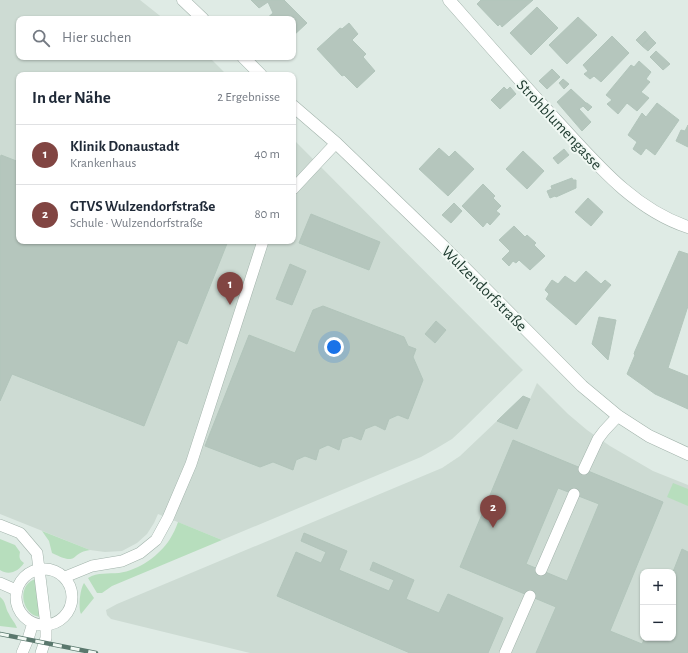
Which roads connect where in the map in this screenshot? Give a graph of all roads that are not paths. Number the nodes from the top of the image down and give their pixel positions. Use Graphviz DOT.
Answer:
graph roads {
  1 [pos="183,0"];
  2 [pos="449,0"];
  3 [pos="200,16"];
  4 [pos="246,60"];
  5 [pos="259,72"];
  6 [pos="296,109"];
  7 [pos="336,143"];
  8 [pos="296,186"];
  9 [pos="688,227"];
  10 [pos="262,244"];
  11 [pos="618,416"];
  12 [pos="688,454"];
  13 [pos="584,469"];
  14 [pos="574,494"];
  15 [pos="0,525"];
  16 [pos="39,568"];
  17 [pos="541,570"];
  18 [pos="65,577"];
  19 [pos="0,583"];
  20 [pos="16,590"];
  21 [pos="530,596"];
  22 [pos="33,623"];
  23 [pos="46,625"];
  24 [pos="22,653"];
  25 [pos="41,653"];
  26 [pos="505,653"];
  1 -- 3 [label="street"];
  2 -- 9 [label="street, Strohblumengasse"];
  4 -- 5 [label="street"];
  6 -- 7 [label="street, Wulzendorfstraße"];
  7 -- 8 [label="lane"];
  7 -- 11 [label="street, Wulzendorfstraße"];
  10 -- 18 [label="lane"];
  11 -- 12 [label="street, Wulzendorfstraße"];
  11 -- 13 [label="lane"];
  14 -- 17 [label="lane"];
  15 -- 16 [label="lane"];
  16 -- 18 [label="lane"];
  16 -- 20 [label="lane"];
  16 -- 23 [label="lane"];
  18 -- 23 [label="lane"];
  19 -- 20 [label="lane"];
  20 -- 22 [label="lane"];
  21 -- 26 [label="lane"];
  22 -- 23 [label="lane"];
  22 -- 24 [label="lane"];
  23 -- 25 [label="lane"];
}
